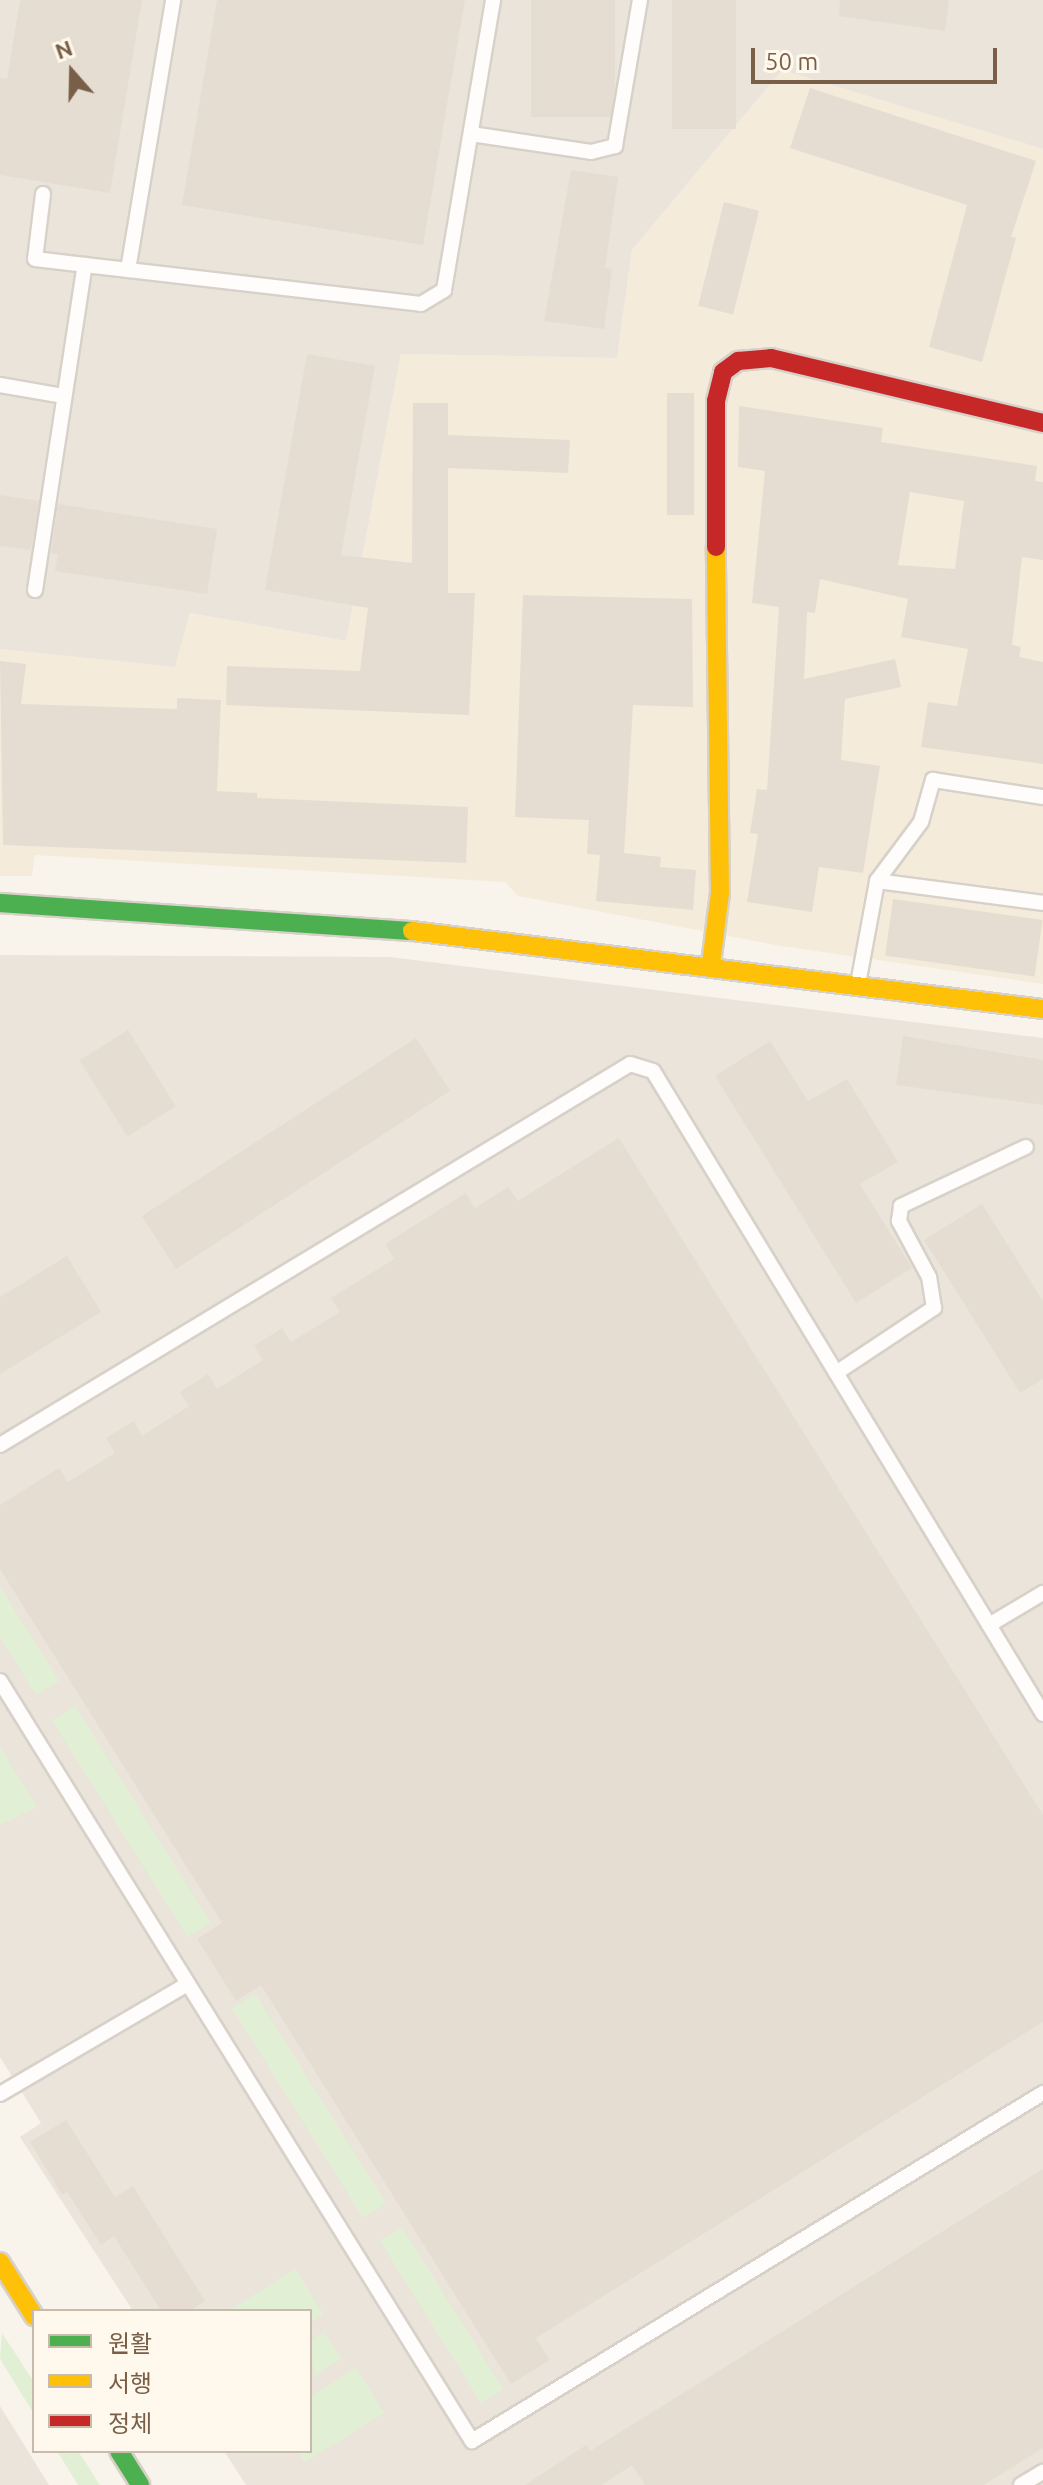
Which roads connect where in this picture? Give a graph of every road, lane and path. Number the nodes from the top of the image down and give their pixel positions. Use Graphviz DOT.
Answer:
graph roads {
  1 [pos="173,0"];
  2 [pos="493,0"];
  3 [pos="640,0"];
  4 [pos="471,134"];
  5 [pos="43,194"];
  6 [pos="85,265"];
  7 [pos="128,270"];
  8 [pos="0,385"];
  9 [pos="64,396"];
  10 [pos="1043,423"];
  11 [pos="35,590"];
  12 [pos="1043,797"];
  13 [pos="877,881"];
  14 [pos="0,903"];
  15 [pos="1043,903"];
  16 [pos="711,964"];
  17 [pos="858,984"];
  18 [pos="1043,1009"];
  19 [pos="1026,1147"];
  20 [pos="836,1373"];
  21 [pos="0,1445"];
  22 [pos="1043,1593"];
  23 [pos="989,1625"];
  24 [pos="0,1681"];
  25 [pos="1043,1714"];
  26 [pos="186,1985"];
  27 [pos="1043,2093"];
  28 [pos="0,2094"];
  29 [pos="0,2262"];
  30 [pos="32,2313"];
  31 [pos="120,2453"];
  32 [pos="1043,2472"];
  33 [pos="140,2485"];
  34 [pos="1021,2485"];
  1 -- 7 [label="lane"];
  2 -- 4 [label="lane"];
  3 -- 4 [label="lane"];
  4 -- 7 [label="lane"];
  5 -- 6 [label="lane"];
  6 -- 7 [label="lane"];
  6 -- 9 [label="lane"];
  8 -- 9 [label="lane"];
  9 -- 11 [label="lane"];
  10 -- 16 [label="main road"];
  12 -- 13 [label="lane"];
  13 -- 15 [label="lane"];
  13 -- 17 [label="lane"];
  14 -- 16 [label="main road"];
  16 -- 17 [label="main road"];
  17 -- 18 [label="main road"];
  19 -- 20 [label="lane"];
  20 -- 21 [label="lane"];
  20 -- 23 [label="lane"];
  22 -- 23 [label="lane"];
  23 -- 25 [label="lane"];
  24 -- 26 [label="lane"];
  26 -- 27 [label="lane"];
  26 -- 28 [label="lane"];
  29 -- 30 [label="main road"];
  31 -- 33 [label="main road"];
  32 -- 34 [label="lane"];
}
